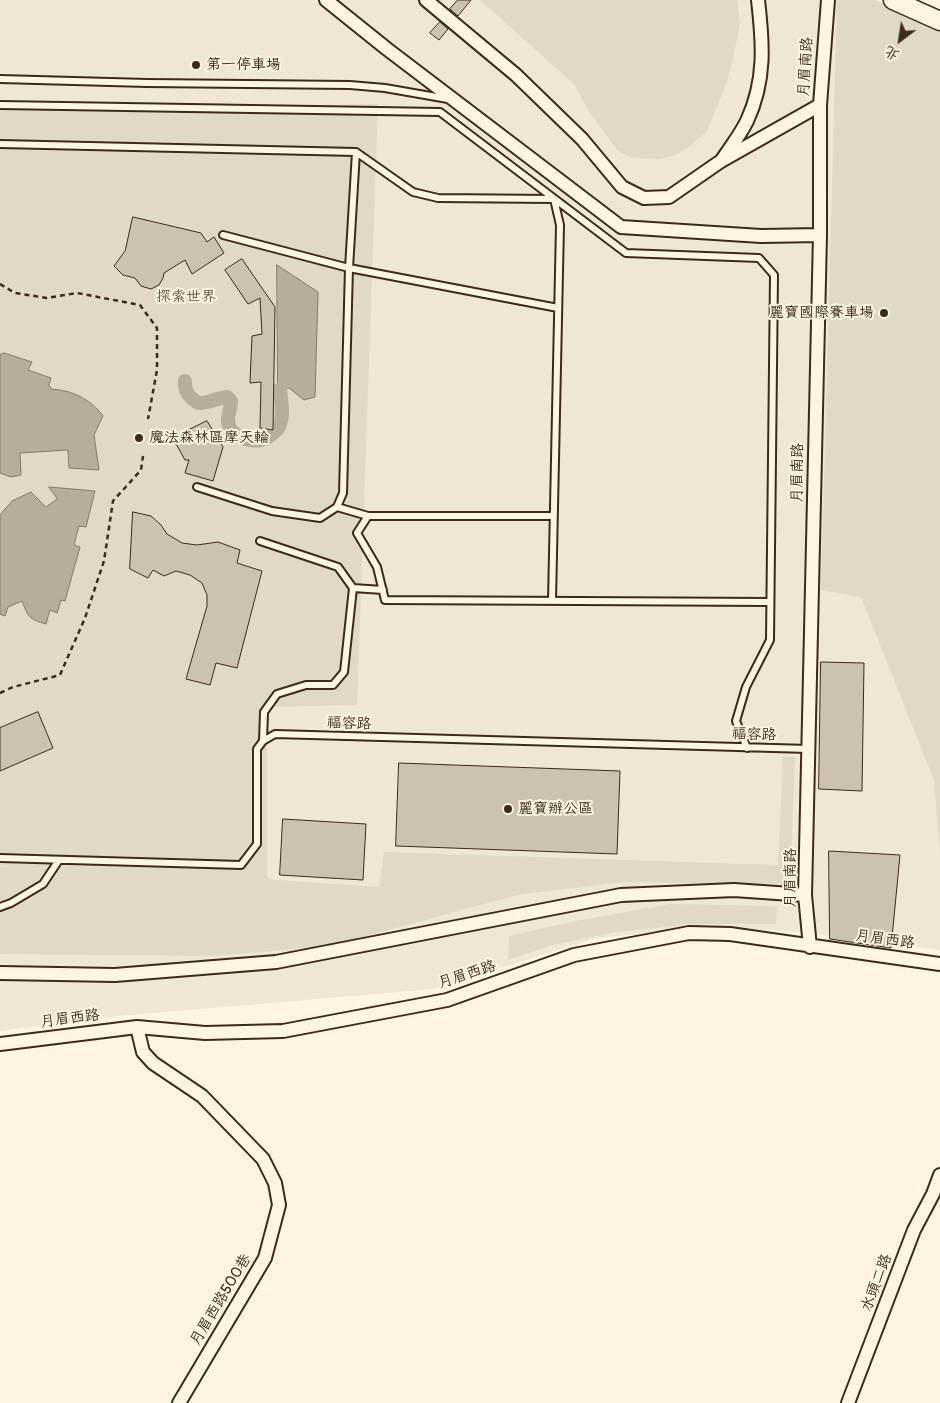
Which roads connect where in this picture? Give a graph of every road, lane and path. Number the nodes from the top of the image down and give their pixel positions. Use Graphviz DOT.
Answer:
graph roads {
  1 [pos="326,0"];
  2 [pos="426,0"];
  3 [pos="758,0"];
  4 [pos="828,0"];
  5 [pos="893,0"];
  6 [pos="940,21"];
  7 [pos="0,78"];
  8 [pos="455,100"];
  9 [pos="0,105"];
  10 [pos="820,105"];
  11 [pos="0,144"];
  12 [pos="356,152"];
  13 [pos="721,162"];
  14 [pos="554,198"];
  15 [pos="223,235"];
  16 [pos="820,235"];
  17 [pos="349,268"];
  18 [pos="0,284"];
  19 [pos="558,308"];
  20 [pos="148,419"];
  21 [pos="143,456"];
  22 [pos="197,487"];
  23 [pos="337,507"];
  24 [pos="368,516"];
  25 [pos="554,516"];
  26 [pos="260,541"];
  27 [pos="353,588"];
  28 [pos="383,590"];
  29 [pos="552,601"];
  30 [pos="770,602"];
  31 [pos="0,694"];
  32 [pos="263,741"];
  33 [pos="747,748"];
  34 [pos="809,750"];
  35 [pos="0,858"];
  36 [pos="59,860"];
  37 [pos="805,895"];
  38 [pos="0,907"];
  39 [pos="810,946"];
  40 [pos="940,964"];
  41 [pos="0,973"];
  42 [pos="137,1028"];
  43 [pos="0,1044"];
  44 [pos="940,1175"];
  45 [pos="180,1403"];
  46 [pos="848,1403"];
  1 -- 8 [label="street"];
  2 -- 13 [label="street"];
  3 -- 13 [label="street"];
  4 -- 10 [label="street, 月眉南路"];
  5 -- 6 [label="street"];
  7 -- 8 [label="lane"];
  8 -- 16 [label="street"];
  9 -- 14 [label="lane"];
  10 -- 13 [label="street"];
  10 -- 16 [label="street, 月眉南路"];
  11 -- 12 [label="lane"];
  12 -- 14 [label="lane"];
  12 -- 17 [label="lane"];
  14 -- 19 [label="lane"];
  14 -- 30 [label="lane"];
  15 -- 17 [label="lane"];
  16 -- 34 [label="street, 月眉南路"];
  17 -- 19 [label="lane"];
  17 -- 23 [label="lane"];
  18 -- 20 [label="path"];
  19 -- 25 [label="lane"];
  21 -- 31 [label="path"];
  22 -- 23 [label="lane"];
  23 -- 24 [label="lane"];
  24 -- 25 [label="lane"];
  24 -- 28 [label="lane"];
  25 -- 29 [label="lane"];
  26 -- 27 [label="lane"];
  27 -- 28 [label="lane"];
  27 -- 32 [label="lane"];
  28 -- 29 [label="lane"];
  29 -- 30 [label="lane"];
  30 -- 33 [label="lane"];
  32 -- 33 [label="lane, 福容路"];
  32 -- 36 [label="lane"];
  33 -- 34 [label="lane, 福容路"];
  34 -- 37 [label="street, 月眉南路"];
  35 -- 36 [label="lane"];
  36 -- 38 [label="lane"];
  37 -- 39 [label="street, 月眉南路"];
  37 -- 41 [label="street"];
  39 -- 40 [label="street, 月眉西路"];
  39 -- 42 [label="street, 月眉西路"];
  42 -- 43 [label="street, 月眉西路"];
  42 -- 45 [label="street, 月眉西路500巷"];
  44 -- 46 [label="street, 水頭二路"];
}
